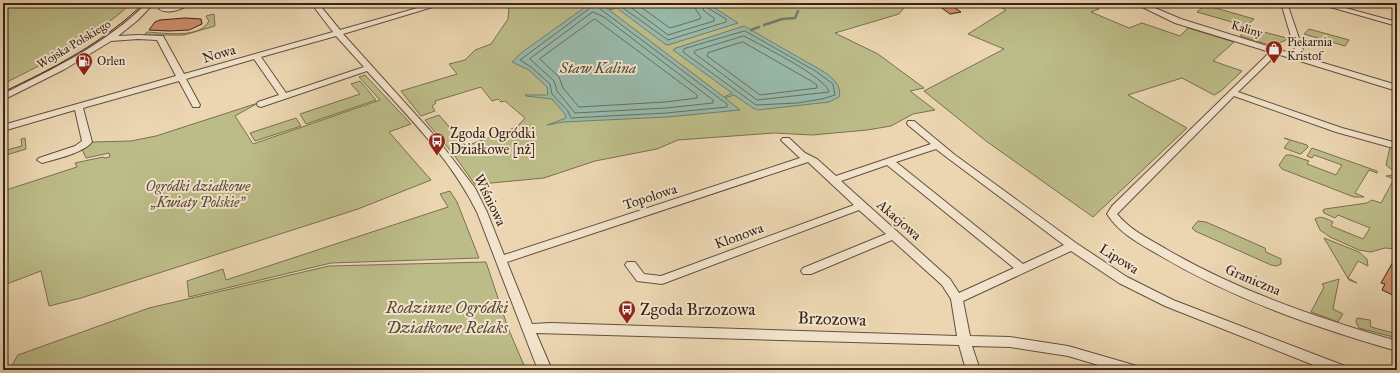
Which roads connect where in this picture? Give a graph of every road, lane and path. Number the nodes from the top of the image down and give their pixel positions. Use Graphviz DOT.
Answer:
graph roads {
  1 [pos="151,3"];
  2 [pos="165,3"];
  3 [pos="188,3"];
  4 [pos="314,3"];
  5 [pos="443,3"];
  6 [pos="1137,3"];
  7 [pos="1284,3"];
  8 [pos="1319,3"];
  9 [pos="1397,24"];
  10 [pos="338,33"];
  11 [pos="108,39"];
  12 [pos="1275,51"];
  13 [pos="256,57"];
  14 [pos="1296,57"];
  15 [pos="369,68"];
  16 [pos="182,78"];
  17 [pos="1397,88"];
  18 [pos="1233,93"];
  19 [pos="282,94"];
  20 [pos="3,97"];
  21 [pos="261,104"];
  22 [pos="196,105"];
  23 [pos="78,108"];
  24 [pos="911,123"];
  25 [pos="3,128"];
  26 [pos="786,140"];
  27 [pos="938,144"];
  28 [pos="1397,146"];
  29 [pos="809,158"];
  30 [pos="42,160"];
  31 [pos="888,161"];
  32 [pos="834,180"];
  33 [pos="861,206"];
  34 [pos="895,235"];
  35 [pos="1072,246"];
  36 [pos="500,260"];
  37 [pos="632,264"];
  38 [pos="1022,269"];
  39 [pos="808,271"];
  40 [pos="957,299"];
  41 [pos="528,330"];
  42 [pos="964,340"];
  43 [pos="1397,346"];
  44 [pos="546,370"];
  45 [pos="973,370"];
  46 [pos="1132,370"];
  47 [pos="1340,370"];
  1 -- 11 [label="street, Wojska Polskiego"];
  2 -- 3 [label="street"];
  4 -- 10 [label="street, Wiśniowa"];
  5 -- 10 [label="street, Nowa"];
  6 -- 12 [label="street, Kaliny"];
  7 -- 14 [label="street"];
  8 -- 9 [label="street"];
  10 -- 13 [label="street, Nowa"];
  10 -- 15 [label="street, Wiśniowa"];
  11 -- 16 [label="street"];
  11 -- 20 [label="street, Wojska Polskiego"];
  12 -- 14 [label="street, Kaliny"];
  12 -- 18 [label="street"];
  13 -- 16 [label="street, Nowa"];
  13 -- 19 [label="street"];
  14 -- 17 [label="street, Kaliny"];
  15 -- 21 [label="street"];
  15 -- 36 [label="street, Wiśniowa"];
  16 -- 22 [label="street"];
  16 -- 23 [label="street, Nowa"];
  18 -- 28 [label="street"];
  18 -- 43 [label="street, Graniczna"];
  23 -- 25 [label="street, Nowa"];
  23 -- 30 [label="street"];
  24 -- 27 [label="street, Lipowa"];
  26 -- 29 [label="street, Akacjowa"];
  27 -- 31 [label="street"];
  27 -- 35 [label="street, Lipowa"];
  29 -- 32 [label="street, Akacjowa"];
  29 -- 36 [label="street, Topolowa"];
  31 -- 32 [label="street"];
  31 -- 38 [label="street"];
  32 -- 33 [label="street, Akacjowa"];
  33 -- 34 [label="street, Akacjowa"];
  33 -- 37 [label="street, Klonowa"];
  34 -- 39 [label="street"];
  34 -- 40 [label="street, Akacjowa"];
  35 -- 38 [label="street"];
  35 -- 47 [label="street, Lipowa"];
  36 -- 41 [label="street, Wiśniowa"];
  38 -- 40 [label="street"];
  40 -- 42 [label="street, Akacjowa"];
  41 -- 42 [label="street, Brzozowa"];
  41 -- 44 [label="street, Wiśniowa"];
  42 -- 45 [label="street"];
  42 -- 46 [label="street, Brzozowa"];
}
